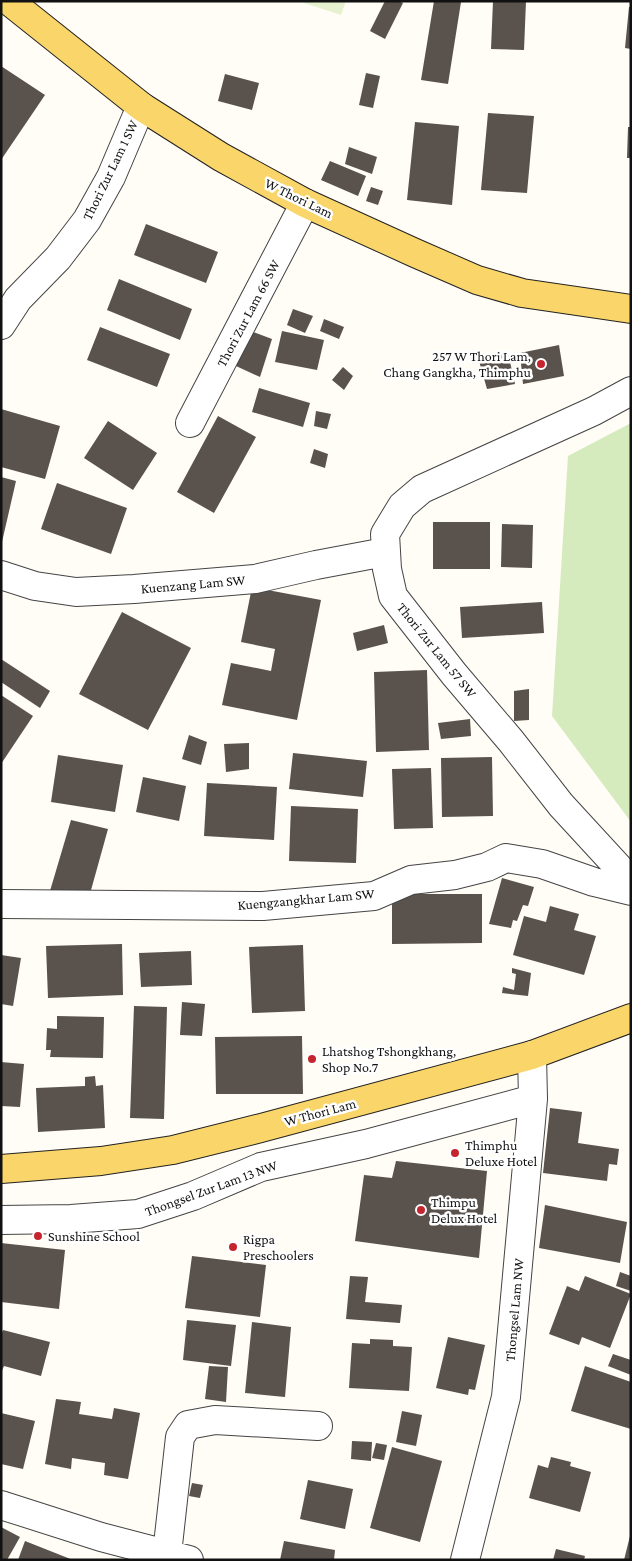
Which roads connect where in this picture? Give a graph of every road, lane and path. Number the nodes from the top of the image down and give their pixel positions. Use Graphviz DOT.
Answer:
graph roads {
  1 [pos="8,1"];
  2 [pos="142,107"];
  3 [pos="306,203"];
  4 [pos="631,309"];
  5 [pos="1,325"];
  6 [pos="631,391"];
  7 [pos="190,423"];
  8 [pos="385,552"];
  9 [pos="1,575"];
  10 [pos="631,882"];
  11 [pos="631,891"];
  12 [pos="1,904"];
  13 [pos="631,1018"];
  14 [pos="532,1055"];
  15 [pos="533,1099"];
  16 [pos="1,1169"];
  17 [pos="1,1220"];
  18 [pos="318,1426"];
  19 [pos="1,1506"];
  20 [pos="178,1557"];
  21 [pos="465,1560"];
  1 -- 2 [label="main road, W Thori Lam"];
  2 -- 3 [label="main road, W Thori Lam"];
  2 -- 5 [label="street, Thori Zur Lam 1 SW"];
  3 -- 4 [label="main road, W Thori Lam"];
  3 -- 7 [label="street, Thori Zur Lam 66 SW"];
  6 -- 8 [label="street, Thori Zur Lam 57 SW"];
  8 -- 9 [label="street, Kuenzang Lam SW"];
  8 -- 10 [label="street, Thori Zur Lam 57 SW"];
  11 -- 12 [label="street, Kuengzangkhar Lam SW"];
  13 -- 14 [label="main road, W Thori Lam"];
  14 -- 15 [label="street, Thongsel Lam NW"];
  14 -- 16 [label="main road, W Thori Lam"];
  15 -- 17 [label="street, Thongsel Zur Lam 13 NW"];
  15 -- 21 [label="street, Thongsel Lam NW"];
  18 -- 20 [label="street"];
  19 -- 20 [label="street"];
}
